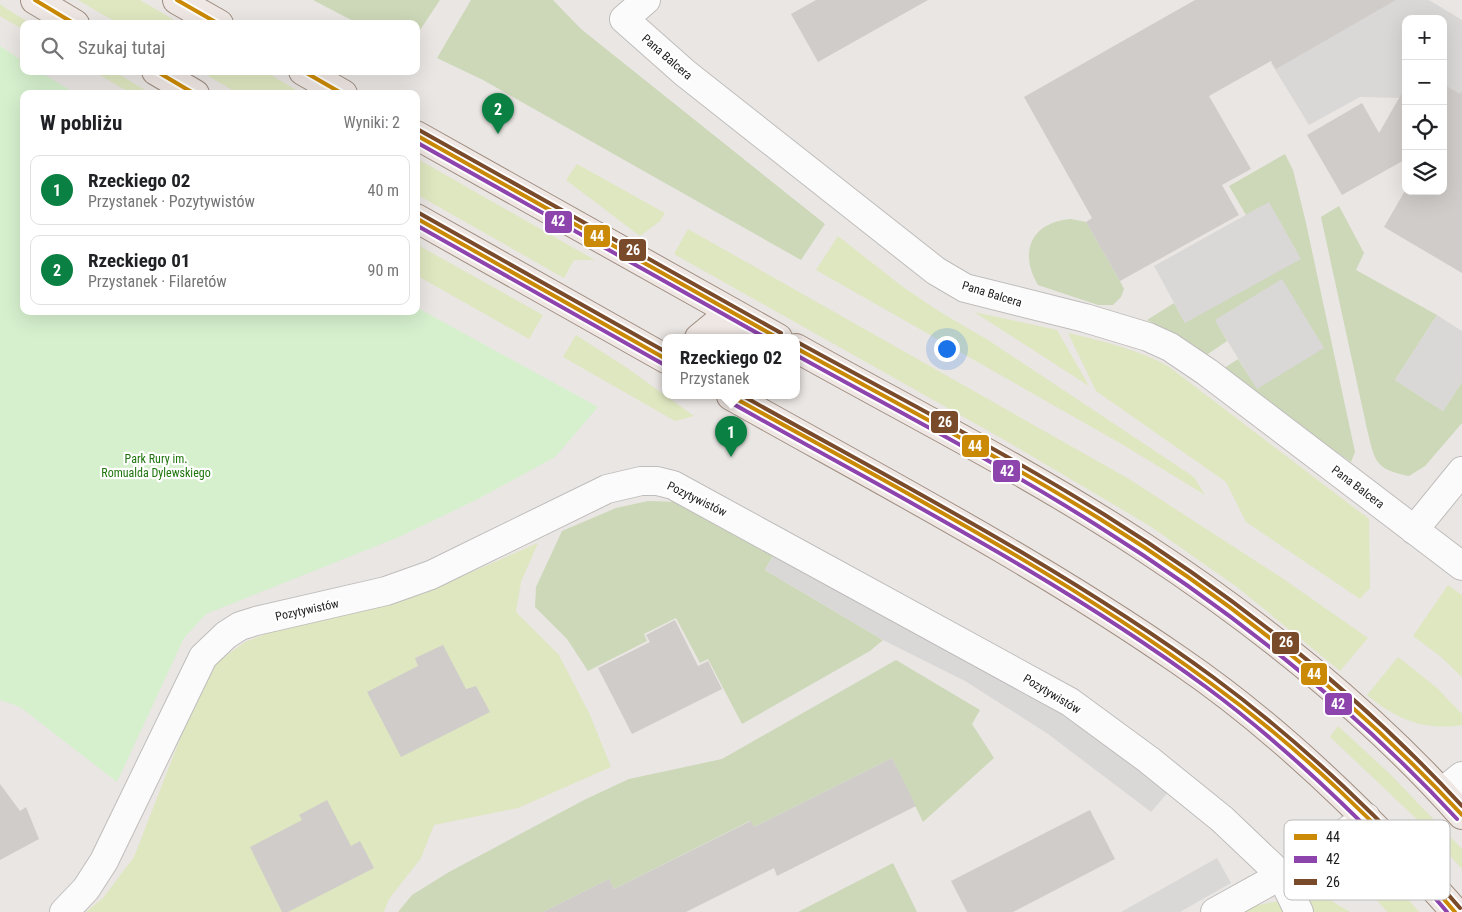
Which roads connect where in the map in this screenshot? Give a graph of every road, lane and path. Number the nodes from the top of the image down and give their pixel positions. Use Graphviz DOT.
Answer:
graph roads {
  1 [pos="35,0"];
  2 [pos="177,0"];
  3 [pos="646,0"];
  4 [pos="68,20"];
  5 [pos="212,20"];
  6 [pos="163,75"];
  7 [pos="310,75"];
  8 [pos="188,90"];
  9 [pos="336,90"];
  10 [pos="420,137"];
  11 [pos="420,220"];
  12 [pos="744,320"];
  13 [pos="704,334"];
  14 [pos="770,334"];
  15 [pos="800,350"];
  16 [pos="662,357"];
  17 [pos="736,399"];
  18 [pos="1462,471"];
  19 [pos="1414,530"];
  20 [pos="1462,566"];
  21 [pos="1452,784"];
  22 [pos="1462,814"];
  23 [pos="1366,817"];
  24 [pos="1362,820"];
  25 [pos="1369,820"];
  26 [pos="1284,874"];
  27 [pos="1281,876"];
  28 [pos="1284,882"];
  29 [pos="1293,900"];
  30 [pos="1444,900"];
  31 [pos="64,912"];
  32 [pos="1215,912"];
  33 [pos="1299,912"];
  34 [pos="1455,912"];
  1 -- 4 [label="main road"];
  2 -- 5 [label="main road"];
  3 -- 19 [label="street, Pana Balcera"];
  6 -- 8 [label="main road"];
  7 -- 9 [label="main road"];
  10 -- 12 [label="main road"];
  11 -- 16 [label="main road"];
  12 -- 13 [label="main road"];
  12 -- 14 [label="main road"];
  15 -- 21 [label="main road"];
  17 -- 23 [label="main road"];
  18 -- 19 [label="street"];
  19 -- 20 [label="street, Pana Balcera"];
  21 -- 22 [label="main road"];
  23 -- 24 [label="street"];
  23 -- 25 [label="main road"];
  26 -- 27 [label="street"];
  27 -- 28 [label="street, Pozytywistów"];
  27 -- 31 [label="street, Pozytywistów"];
  27 -- 32 [label="street"];
  29 -- 33 [label="street, Pozytywistów"];
  30 -- 34 [label="main road"];
}
